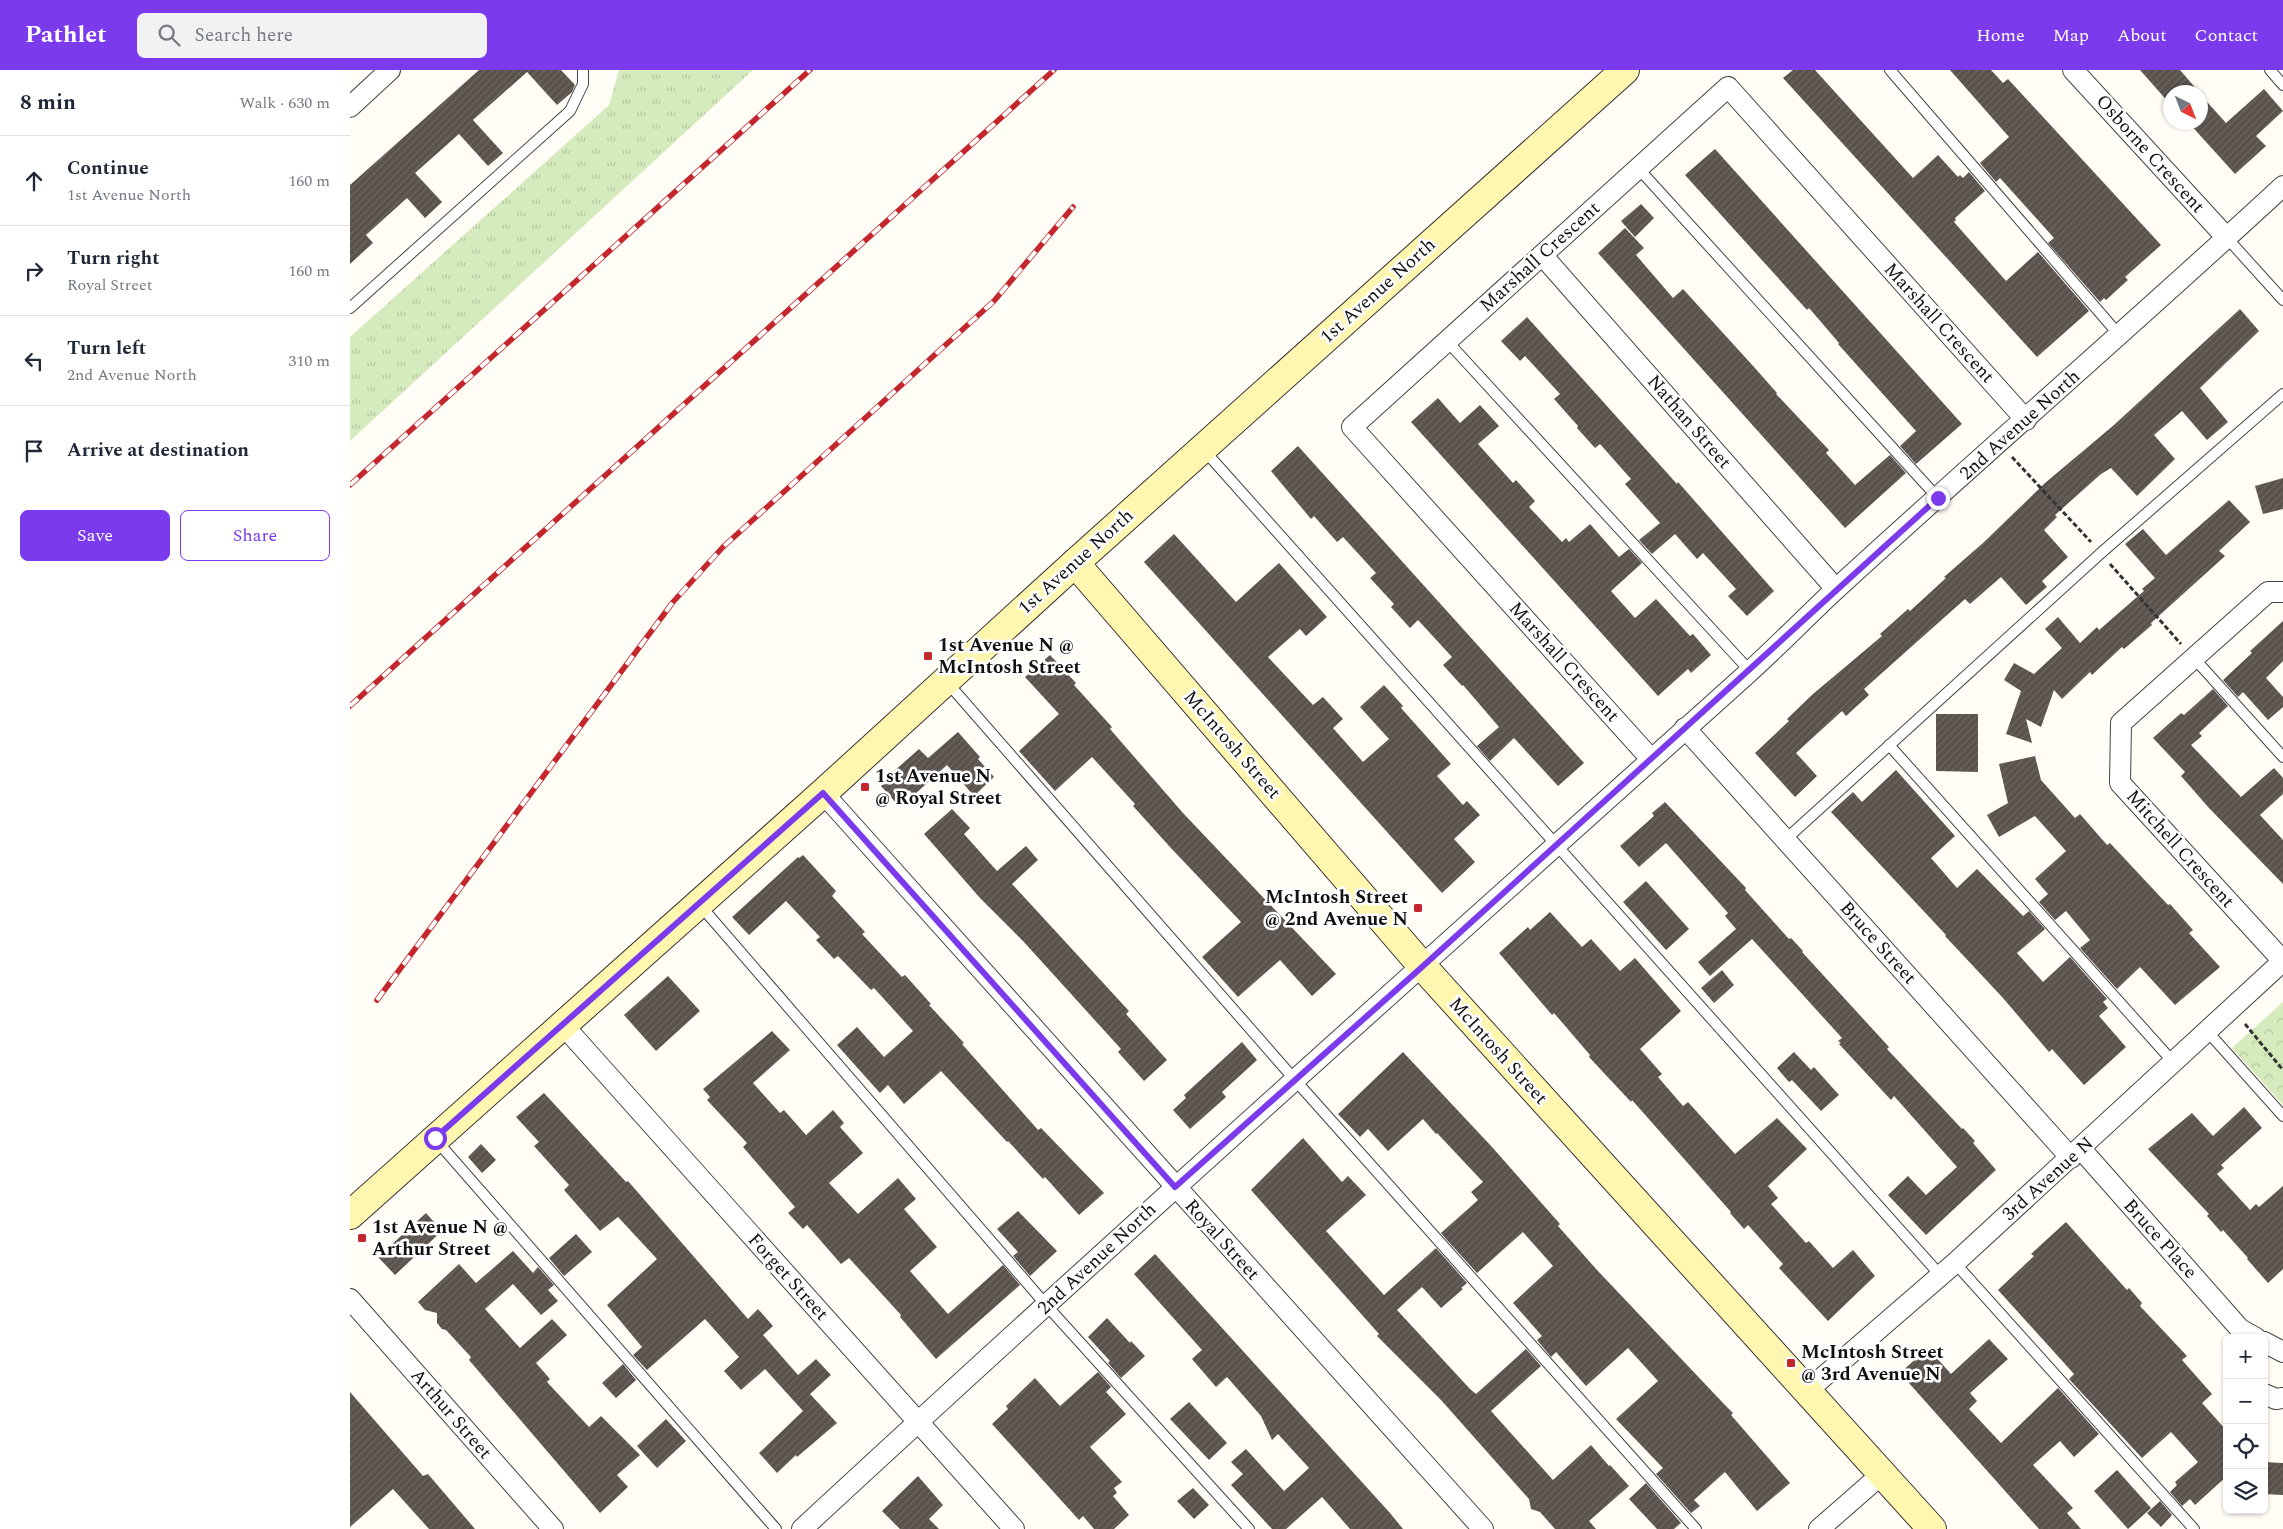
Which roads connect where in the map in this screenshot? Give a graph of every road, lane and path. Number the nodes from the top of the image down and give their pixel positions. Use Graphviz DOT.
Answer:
graph roads {
  1 [pos="583,70"];
  2 [pos="1625,70"];
  3 [pos="1890,70"];
  4 [pos="2073,70"];
  5 [pos="2270,70"];
  6 [pos="388,71"];
  7 [pos="2283,85"];
  8 [pos="350,107"];
  9 [pos="1638,168"];
  10 [pos="2283,186"];
  11 [pos="2227,238"];
  12 [pos="1542,255"];
  13 [pos="2283,300"];
  14 [pos="350,308"];
  15 [pos="2120,336"];
  16 [pos="1447,341"];
  17 [pos="2283,394"];
  18 [pos="2026,420"];
  19 [pos="1202,448"];
  20 [pos="1938,498"];
  21 [pos="1075,563"];
  22 [pos="1836,590"];
  23 [pos="2283,592"];
  24 [pos="2193,657"];
  25 [pos="1750,670"];
  26 [pos="945,680"];
  27 [pos="1685,728"];
  28 [pos="1889,745"];
  29 [pos="2283,757"];
  30 [pos="1651,759"];
  31 [pos="823,793"];
  32 [pos="1784,840"];
  33 [pos="1556,846"];
  34 [pos="698,903"];
  35 [pos="2283,961"];
  36 [pos="1422,967"];
  37 [pos="2232,1009"];
  38 [pos="563,1025"];
  39 [pos="2208,1032"];
  40 [pos="2174,1063"];
  41 [pos="2283,1070"];
  42 [pos="1295,1080"];
  43 [pos="2283,1116"];
  44 [pos="435,1138"];
  45 [pos="2076,1154"];
  46 [pos="1175,1187"];
  47 [pos="350,1215"];
  48 [pos="1948,1270"];
  49 [pos="350,1299"];
  50 [pos="1047,1306"];
  51 [pos="2245,1334"];
  52 [pos="2268,1344"];
  53 [pos="2283,1352"];
  54 [pos="1807,1392"];
  55 [pos="2268,1396"];
  56 [pos="2283,1398"];
  57 [pos="918,1422"];
  58 [pos="1882,1474"];
  59 [pos="552,1529"];
  60 [pos="776,1529"];
  61 [pos="802,1529"];
  62 [pos="1014,1529"];
  63 [pos="1248,1529"];
  64 [pos="1483,1529"];
  65 [pos="1696,1529"];
  66 [pos="1818,1529"];
  67 [pos="1932,1529"];
  68 [pos="2194,1529"];
  1 -- 14 [label="lane"];
  2 -- 19 [label="main road, 1st Avenue North"];
  3 -- 15 [label="lane"];
  4 -- 11 [label="street, Osborne Crescent"];
  5 -- 7 [label="lane"];
  6 -- 8 [label="street"];
  9 -- 12 [label="street, Marshall Crescent"];
  9 -- 18 [label="street, Marshall Crescent"];
  9 -- 20 [label="lane"];
  10 -- 11 [label="street, 2nd Avenue North"];
  11 -- 13 [label="lane"];
  11 -- 15 [label="street, 2nd Avenue North"];
  12 -- 16 [label="street, Marshall Crescent"];
  12 -- 22 [label="street, Nathan Street"];
  15 -- 18 [label="street, 2nd Avenue North"];
  16 -- 25 [label="lane"];
  16 -- 30 [label="street, Marshall Crescent"];
  17 -- 28 [label="lane"];
  18 -- 20 [label="street, 2nd Avenue North"];
  19 -- 21 [label="main road, 1st Avenue North"];
  19 -- 33 [label="lane"];
  20 -- 22 [label="street, 2nd Avenue North"];
  21 -- 26 [label="main road, 1st Avenue North"];
  21 -- 36 [label="main road, McIntosh Street"];
  22 -- 25 [label="street, 2nd Avenue North"];
  23 -- 24 [label="street, Mitchell Crescent"];
  24 -- 29 [label="lane"];
  24 -- 35 [label="street, Mitchell Crescent"];
  25 -- 27 [label="street, 2nd Avenue North"];
  26 -- 31 [label="main road, 1st Avenue North"];
  26 -- 42 [label="lane"];
  27 -- 30 [label="street, 2nd Avenue North"];
  27 -- 32 [label="street, Bruce Street"];
  28 -- 32 [label="lane"];
  28 -- 40 [label="lane"];
  30 -- 33 [label="street, 2nd Avenue North"];
  31 -- 34 [label="main road, 1st Avenue North"];
  31 -- 46 [label="street, Royal Street"];
  32 -- 45 [label="street, Bruce Street"];
  33 -- 36 [label="street, 2nd Avenue North"];
  33 -- 48 [label="lane"];
  34 -- 38 [label="main road, 1st Avenue North"];
  34 -- 50 [label="lane"];
  35 -- 37 [label="street, 3rd Avenue N"];
  36 -- 42 [label="street, 2nd Avenue North"];
  36 -- 54 [label="main road, McIntosh Street"];
  37 -- 39 [label="street, 3rd Avenue N"];
  37 -- 41 [label="path"];
  38 -- 44 [label="main road, 1st Avenue North"];
  38 -- 57 [label="street, Forget Street"];
  39 -- 40 [label="street, 3rd Avenue N"];
  39 -- 43 [label="lane"];
  40 -- 45 [label="street, 3rd Avenue N"];
  42 -- 46 [label="street, 2nd Avenue North"];
  42 -- 65 [label="lane"];
  44 -- 47 [label="main road, 1st Avenue North"];
  44 -- 60 [label="lane"];
  45 -- 48 [label="street, 3rd Avenue N"];
  45 -- 51 [label="street, Bruce Place"];
  46 -- 50 [label="street, 2nd Avenue North"];
  46 -- 64 [label="street, Royal Street"];
  48 -- 54 [label="street, 3rd Avenue N"];
  48 -- 68 [label="lane"];
  49 -- 59 [label="street, Arthur Street"];
  50 -- 57 [label="street, 2nd Avenue North"];
  50 -- 63 [label="lane"];
  52 -- 53 [label="street"];
  54 -- 58 [label="main road, McIntosh Street"];
  55 -- 56 [label="street"];
  57 -- 61 [label="street, 2nd Avenue North"];
  57 -- 62 [label="street, Forget Street"];
  58 -- 66 [label="street"];
  58 -- 67 [label="main road, McIntosh Street"];
}
